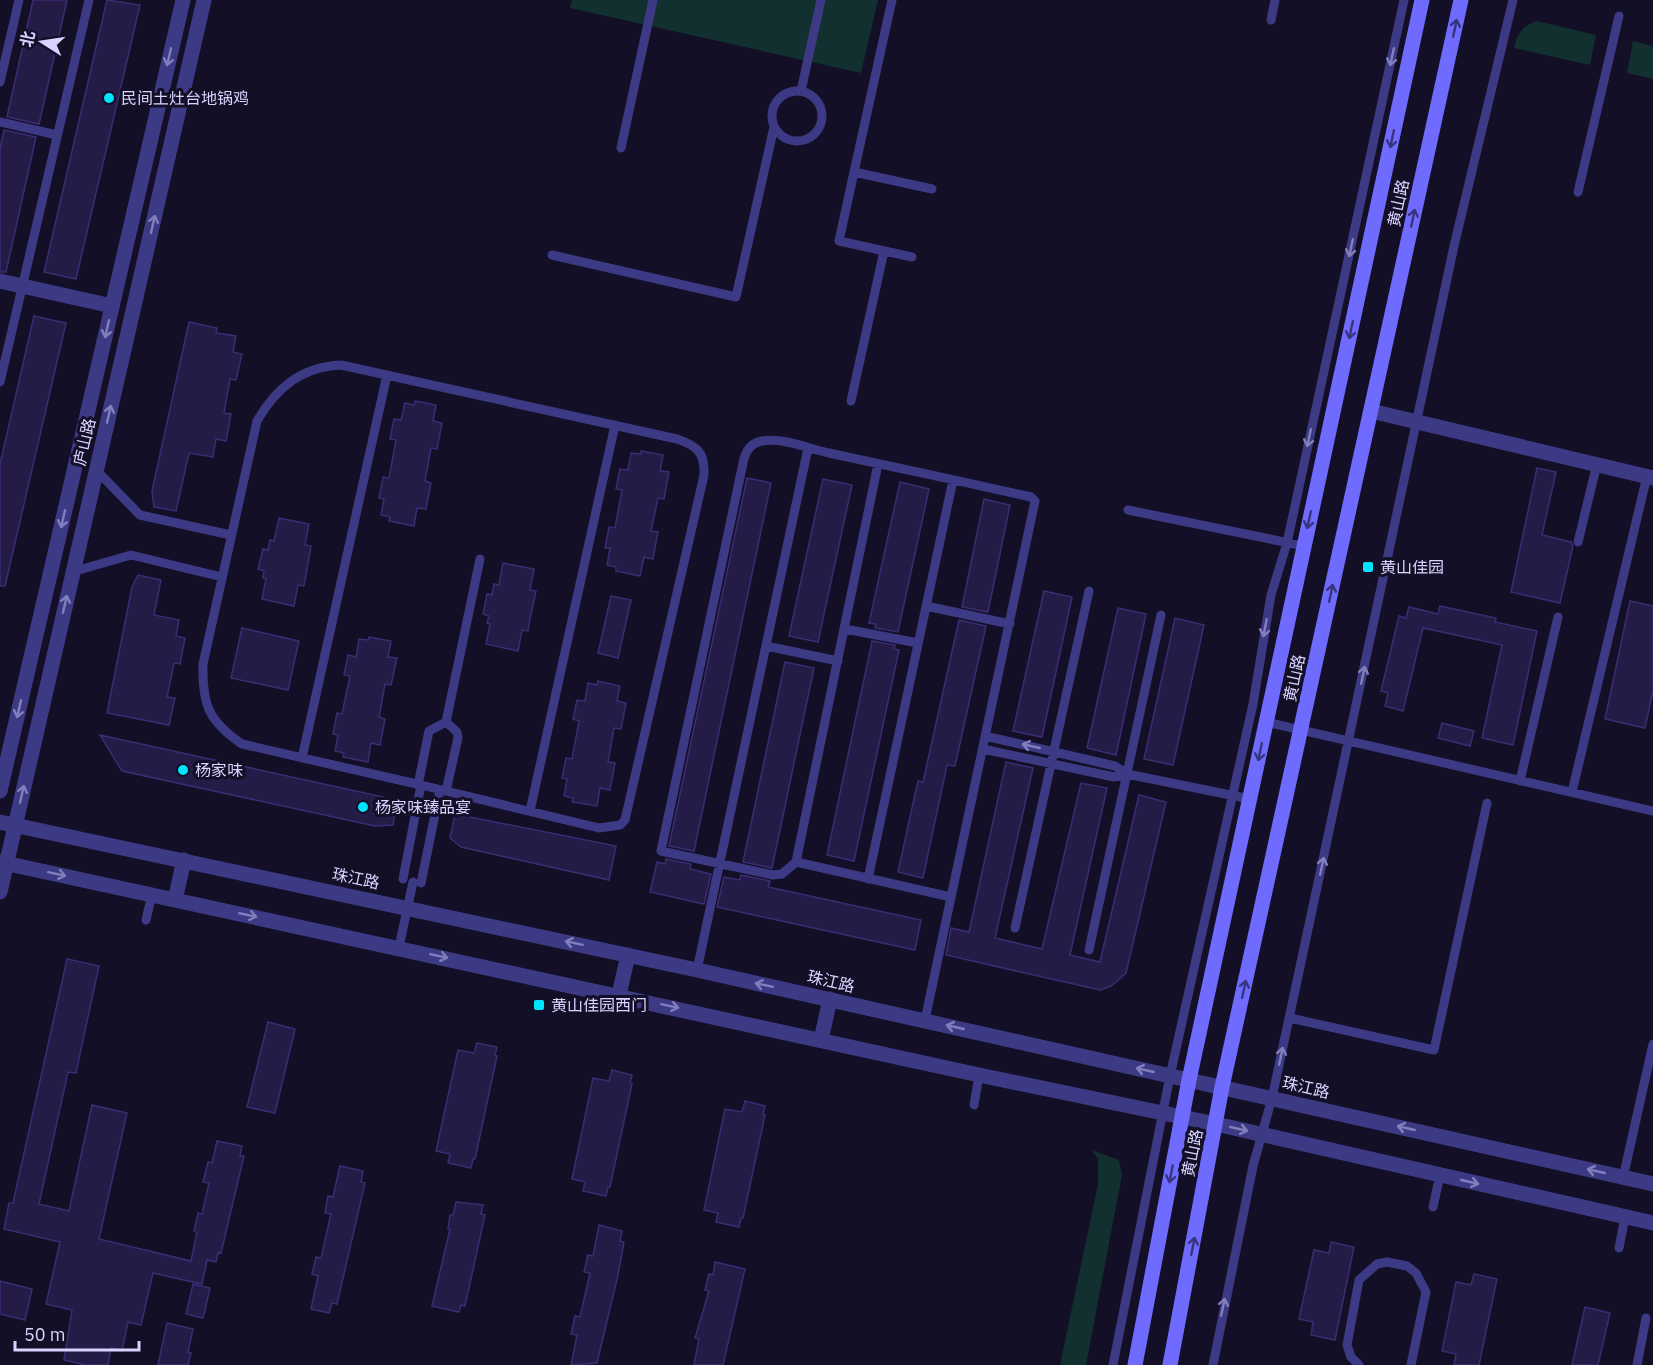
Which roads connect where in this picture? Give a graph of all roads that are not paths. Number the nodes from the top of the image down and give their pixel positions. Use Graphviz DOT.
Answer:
graph roads {
  1 [pos="19,0"];
  2 [pos="89,0"];
  3 [pos="183,0"];
  4 [pos="204,0"];
  5 [pos="653,0"];
  6 [pos="821,0"];
  7 [pos="892,0"];
  8 [pos="1275,0"];
  9 [pos="1404,0"];
  10 [pos="1422,0"];
  11 [pos="1461,0"];
  12 [pos="1513,0"];
  13 [pos="1619,16"];
  14 [pos="1271,20"];
  15 [pos="0,82"];
  16 [pos="801,91"];
  17 [pos="0,122"];
  18 [pos="774,127"];
  19 [pos="57,135"];
  20 [pos="621,148"];
  21 [pos="854,172"];
  22 [pos="932,189"];
  23 [pos="1578,192"];
  24 [pos="885,251"];
  25 [pos="552,255"];
  26 [pos="912,257"];
  27 [pos="0,281"];
  28 [pos="22,286"];
  29 [pos="112,306"];
  30 [pos="387,375"];
  31 [pos="0,382"];
  32 [pos="851,401"];
  33 [pos="1371,411"];
  34 [pos="1417,422"];
  35 [pos="615,425"];
  36 [pos="808,448"];
  37 [pos="878,464"];
  38 [pos="1597,464"];
  39 [pos="96,470"];
  40 [pos="1650,477"];
  41 [pos="953,480"];
  42 [pos="1128,510"];
  43 [pos="231,535"];
  44 [pos="1578,542"];
  45 [pos="1287,543"];
  46 [pos="1304,546"];
  47 [pos="480,559"];
  48 [pos="72,572"];
  49 [pos="222,577"];
  50 [pos="1089,591"];
  51 [pos="926,606"];
  52 [pos="1161,615"];
  53 [pos="1558,617"];
  54 [pos="1010,624"];
  55 [pos="845,629"];
  56 [pos="918,643"];
  57 [pos="766,646"];
  58 [pos="838,661"];
  59 [pos="446,722"];
  60 [pos="1266,722"];
  61 [pos="1301,730"];
  62 [pos="986,736"];
  63 [pos="1348,741"];
  64 [pos="982,749"];
  65 [pos="1053,752"];
  66 [pos="302,758"];
  67 [pos="1051,764"];
  68 [pos="1126,774"];
  69 [pos="1520,781"];
  70 [pos="419,785"];
  71 [pos="443,790"];
  72 [pos="0,791"];
  73 [pos="1572,792"];
  74 [pos="1231,795"];
  75 [pos="1250,799"];
  76 [pos="1487,803"];
  77 [pos="530,811"];
  78 [pos="1653,811"];
  79 [pos="8,823"];
  80 [pos="184,860"];
  81 [pos="4,862"];
  82 [pos="796,862"];
  83 [pos="720,863"];
  84 [pos="403,879"];
  85 [pos="868,879"];
  86 [pos="0,892"];
  87 [pos="152,894"];
  88 [pos="951,897"];
  89 [pos="175,900"];
  90 [pos="408,908"];
  91 [pos="146,920"];
  92 [pos="1015,928"];
  93 [pos="399,947"];
  94 [pos="1089,950"];
  95 [pos="628,955"];
  96 [pos="697,970"];
  97 [pos="619,995"];
  98 [pos="830,999"];
  99 [pos="1290,1018"];
  100 [pos="925,1020"];
  101 [pos="821,1040"];
  102 [pos="1653,1044"];
  103 [pos="979,1076"];
  104 [pos="1170,1076"];
  105 [pos="1189,1080"];
  106 [pos="1222,1087"];
  107 [pos="1272,1098"];
  108 [pos="974,1105"];
  109 [pos="1162,1113"];
  110 [pos="1181,1117"];
  111 [pos="1216,1124"];
  112 [pos="1263,1135"];
  113 [pos="1440,1175"];
  114 [pos="1623,1178"];
  115 [pos="1653,1184"];
  116 [pos="1433,1207"];
  117 [pos="1625,1217"];
  118 [pos="1653,1223"];
  119 [pos="1619,1248"];
  120 [pos="1646,1318"];
  121 [pos="1113,1365"];
  122 [pos="1135,1365"];
  123 [pos="1170,1365"];
  124 [pos="1213,1365"];
  125 [pos="1359,1365"];
  126 [pos="1411,1365"];
  127 [pos="1637,1365"];
  1 -- 15 [label="lane"];
  2 -- 19 [label="lane"];
  3 -- 29 [label="street, 庐山路, one-way"];
  39 -- 4 [label="street, 庐山路, one-way"];
  5 -- 20 [label="lane"];
  6 -- 16 [label="lane"];
  7 -- 21 [label="lane"];
  8 -- 14 [label="lane"];
  9 -- 45 [label="lane, one-way"];
  10 -- 46 [label="main road, 黄山路, one-way"];
  33 -- 11 [label="main road, 黄山路, one-way"];
  12 -- 34 [label="lane"];
  13 -- 23 [label="lane"];
  16 -- 18 [label="lane"];
  16 -- 18 [label="lane"];
  17 -- 19 [label="lane"];
  18 -- 25 [label="lane"];
  19 -- 28 [label="lane"];
  21 -- 22 [label="lane"];
  21 -- 24 [label="lane"];
  24 -- 26 [label="lane"];
  24 -- 32 [label="lane"];
  27 -- 28 [label="street"];
  28 -- 29 [label="street"];
  28 -- 31 [label="lane"];
  29 -- 72 [label="street, 庐山路, one-way"];
  30 -- 35 [label="lane"];
  30 -- 43 [label="lane"];
  30 -- 66 [label="lane"];
  33 -- 34 [label="street"];
  61 -- 33 [label="main road, 黄山路, one-way"];
  34 -- 38 [label="street"];
  63 -- 34 [label="lane, one-way"];
  35 -- 77 [label="lane"];
  35 -- 77 [label="lane"];
  36 -- 37 [label="lane"];
  36 -- 57 [label="lane"];
  36 -- 83 [label="lane"];
  37 -- 41 [label="lane"];
  37 -- 55 [label="lane"];
  38 -- 40 [label="street"];
  38 -- 44 [label="lane"];
  39 -- 43 [label="lane"];
  39 -- 48 [label="street, 庐山路"];
  40 -- 73 [label="lane"];
  41 -- 51 [label="lane"];
  41 -- 54 [label="lane"];
  42 -- 45 [label="lane"];
  43 -- 49 [label="lane"];
  45 -- 46 [label="lane"];
  45 -- 74 [label="lane, one-way"];
  46 -- 60 [label="main road, 黄山路"];
  47 -- 59 [label="lane"];
  48 -- 49 [label="lane"];
  79 -- 48 [label="street, 庐山路, one-way"];
  49 -- 66 [label="lane"];
  50 -- 65 [label="lane"];
  51 -- 54 [label="lane"];
  51 -- 56 [label="lane"];
  52 -- 68 [label="lane"];
  53 -- 69 [label="lane"];
  54 -- 62 [label="lane"];
  55 -- 56 [label="lane"];
  55 -- 58 [label="lane"];
  56 -- 85 [label="lane"];
  57 -- 58 [label="lane"];
  57 -- 83 [label="lane"];
  58 -- 82 [label="lane"];
  59 -- 70 [label="lane"];
  59 -- 71 [label="lane"];
  60 -- 61 [label="lane"];
  60 -- 75 [label="main road, 黄山路, one-way"];
  61 -- 63 [label="lane"];
  106 -- 61 [label="main road, 黄山路, one-way"];
  62 -- 64 [label="lane"];
  65 -- 62 [label="lane, one-way"];
  63 -- 69 [label="lane"];
  99 -- 63 [label="lane, one-way"];
  64 -- 67 [label="lane"];
  64 -- 88 [label="lane"];
  65 -- 67 [label="lane"];
  65 -- 68 [label="lane"];
  66 -- 70 [label="lane"];
  67 -- 68 [label="lane"];
  67 -- 92 [label="lane"];
  68 -- 74 [label="lane"];
  68 -- 94 [label="lane"];
  69 -- 73 [label="lane"];
  70 -- 71 [label="lane"];
  70 -- 84 [label="lane"];
  71 -- 77 [label="lane"];
  71 -- 90 [label="lane"];
  73 -- 78 [label="lane"];
  74 -- 75 [label="lane"];
  74 -- 104 [label="lane"];
  75 -- 105 [label="main road, 黄山路"];
  76 -- 99 [label="lane"];
  79 -- 80 [label="street, 珠江路"];
  79 -- 81 [label="street, 庐山路"];
  80 -- 89 [label="street"];
  80 -- 90 [label="street, 珠江路"];
  81 -- 86 [label="street, 庐山路"];
  81 -- 87 [label="street, one-way"];
  82 -- 83 [label="lane"];
  82 -- 85 [label="lane"];
  83 -- 96 [label="lane"];
  85 -- 88 [label="lane"];
  87 -- 89 [label="street"];
  87 -- 91 [label="lane"];
  88 -- 100 [label="lane"];
  89 -- 93 [label="street, one-way"];
  90 -- 93 [label="lane"];
  95 -- 90 [label="street, 珠江路, one-way"];
  93 -- 97 [label="street, one-way"];
  95 -- 96 [label="street, 珠江路"];
  95 -- 97 [label="street"];
  98 -- 96 [label="street, 珠江路, one-way"];
  97 -- 101 [label="street, one-way"];
  98 -- 100 [label="street, 珠江路"];
  98 -- 101 [label="street"];
  107 -- 99 [label="lane, one-way"];
  104 -- 100 [label="street, 珠江路, one-way"];
  101 -- 103 [label="street"];
  102 -- 114 [label="lane"];
  103 -- 108 [label="lane"];
  103 -- 109 [label="street"];
  104 -- 105 [label="street, 珠江路"];
  104 -- 109 [label="lane"];
  105 -- 106 [label="street, 珠江路"];
  105 -- 110 [label="main road, 黄山路"];
  106 -- 107 [label="street, 珠江路"];
  106 -- 111 [label="main road, 黄山路"];
  107 -- 112 [label="lane"];
  114 -- 107 [label="street, 珠江路, one-way"];
  109 -- 110 [label="street"];
  109 -- 121 [label="lane"];
  110 -- 111 [label="street"];
  110 -- 122 [label="main road, 黄山路, one-way"];
  111 -- 112 [label="street, one-way"];
  123 -- 111 [label="main road, 黄山路, one-way"];
  112 -- 113 [label="street"];
  124 -- 112 [label="lane, one-way"];
  113 -- 116 [label="lane"];
  113 -- 117 [label="street, one-way"];
  114 -- 115 [label="street, 珠江路"];
  117 -- 118 [label="street"];
  117 -- 119 [label="lane"];
  120 -- 127 [label="lane"];
  125 -- 126 [label="lane"];
}
